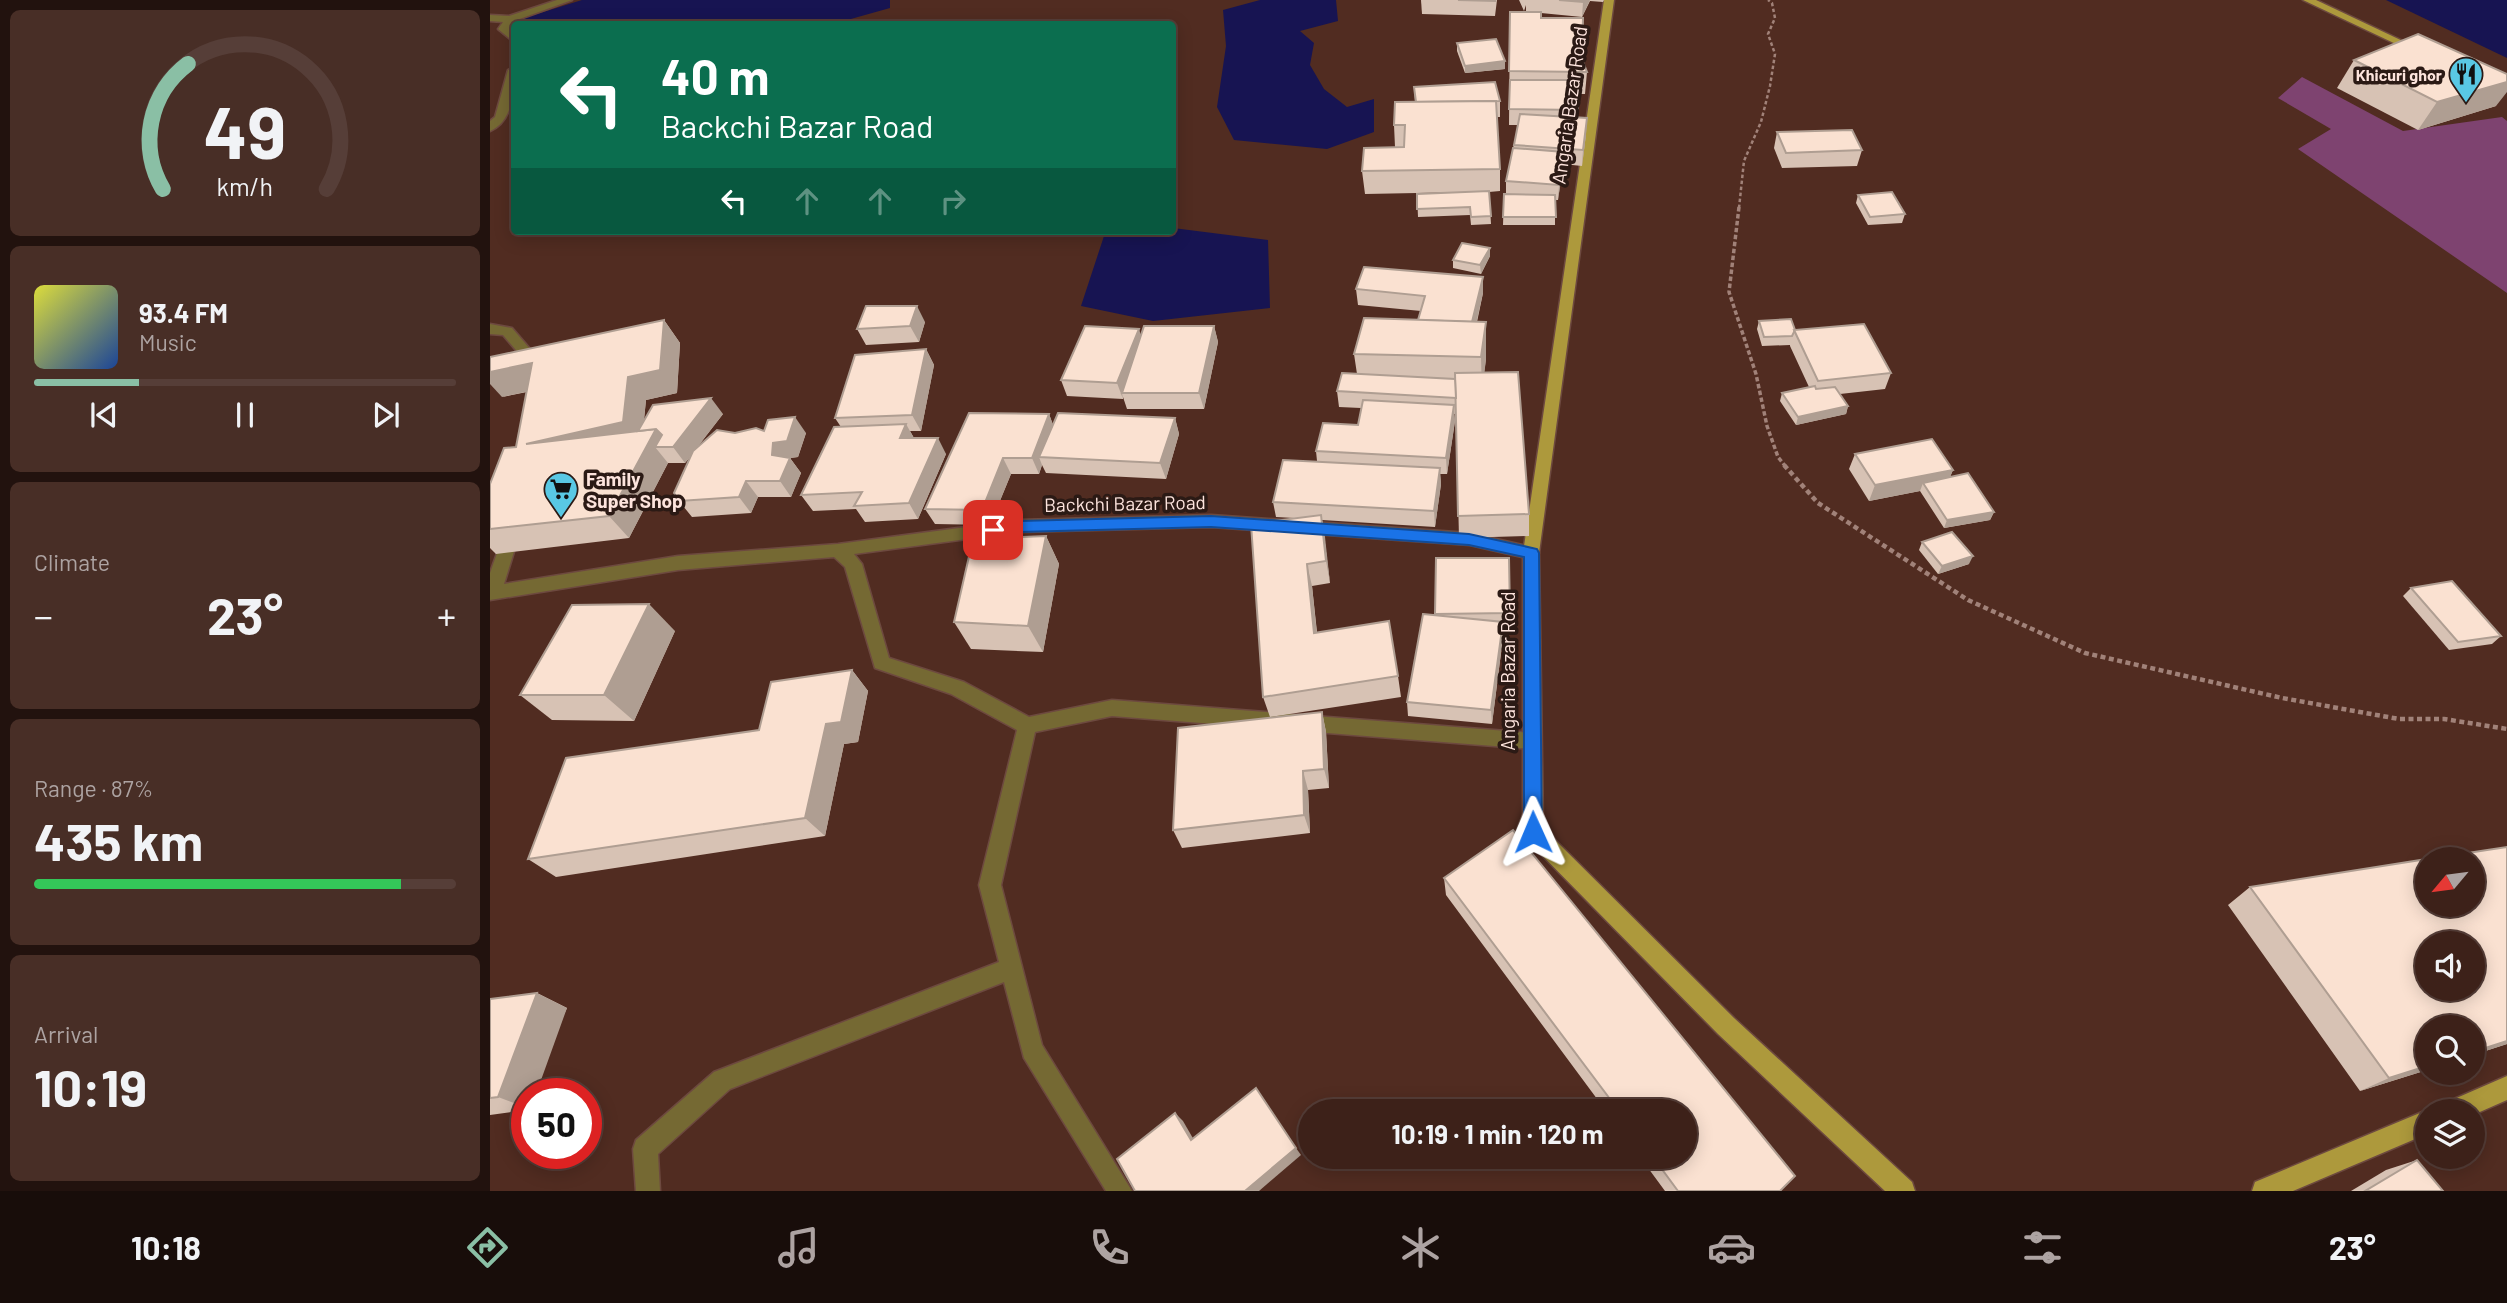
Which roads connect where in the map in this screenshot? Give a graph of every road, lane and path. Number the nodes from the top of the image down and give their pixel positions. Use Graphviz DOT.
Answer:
graph roads {
  1 [pos="567,0"];
  2 [pos="1609,0"];
  3 [pos="1768,0"];
  4 [pos="2308,0"];
  5 [pos="490,18"];
  6 [pos="510,19"];
  7 [pos="511,36"];
  8 [pos="2433,58"];
  9 [pos="511,80"];
  10 [pos="490,127"];
  11 [pos="490,329"];
  12 [pos="541,382"];
  13 [pos="519,513"];
  14 [pos="838,550"];
  15 [pos="1531,553"];
  16 [pos="491,593"];
  17 [pos="1027,726"];
  18 [pos="2507,729"];
  19 [pos="1531,741"];
  20 [pos="1011,968"];
  21 [pos="2507,1088"];
  22 [pos="2481,1099"];
  23 [pos="2415,1127"];
  24 [pos="648,1191"];
  25 [pos="1120,1191"];
  26 [pos="1903,1191"];
  27 [pos="2264,1191"];
  1 -- 6 [label="street"];
  2 -- 15 [label="main road, Angaria Bazar Road"];
  3 -- 18 [label="path"];
  4 -- 8 [label="main road"];
  5 -- 6 [label="street"];
  6 -- 7 [label="street"];
  9 -- 10 [label="street"];
  11 -- 12 [label="street"];
  13 -- 16 [label="street"];
  14 -- 15 [label="street, Backchi Bazar Road"];
  14 -- 16 [label="street, Backchi Bazar Road"];
  14 -- 17 [label="street"];
  15 -- 19 [label="main road, Angaria Bazar Road"];
  17 -- 19 [label="street"];
  17 -- 20 [label="street"];
  19 -- 26 [label="main road, Angaria Bazar Road"];
  20 -- 24 [label="street"];
  20 -- 25 [label="street"];
  21 -- 22 [label="main road"];
  23 -- 27 [label="main road"];
}
